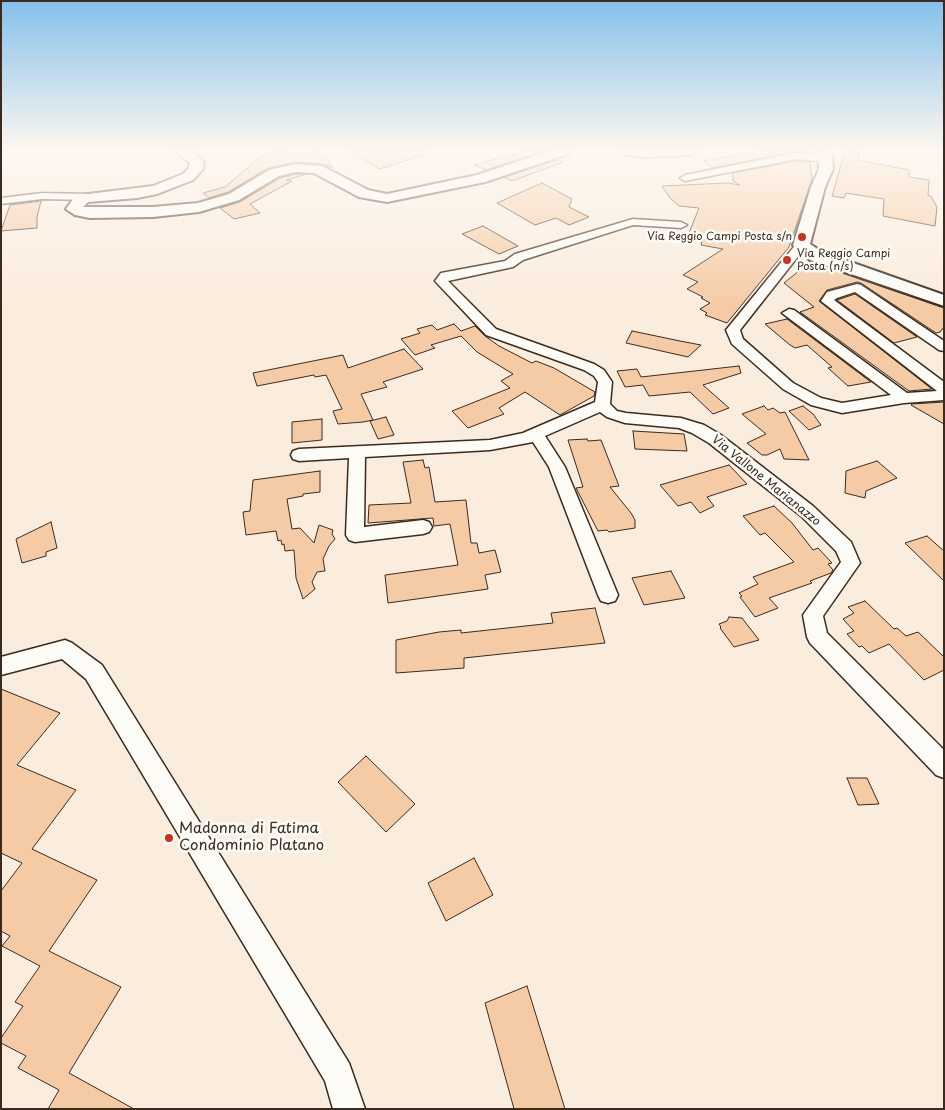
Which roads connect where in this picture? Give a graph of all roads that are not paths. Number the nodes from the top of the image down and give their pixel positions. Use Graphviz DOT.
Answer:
graph roads {
  1 [pos="78,203"];
  2 [pos="214,203"];
  3 [pos="813,203"];
  4 [pos="681,225"];
  5 [pos="801,245"];
  6 [pos="944,301"];
  7 [pos="789,313"];
  8 [pos="941,339"];
  9 [pos="944,389"];
  10 [pos="944,395"];
  11 [pos="904,398"];
  12 [pos="602,405"];
  13 [pos="536,434"];
  14 [pos="357,452"];
  15 [pos="299,455"];
  16 [pos="423,528"];
  17 [pos="608,595"];
  18 [pos="1,666"];
  19 [pos="944,768"];
  20 [pos="349,1109"];
  1 -- 2 [label="main road"];
  3 -- 5 [label="main road"];
  4 -- 12 [label="street"];
  5 -- 6 [label="main road"];
  5 -- 11 [label="street"];
  7 -- 11 [label="street"];
  8 -- 9 [label="street"];
  10 -- 11 [label="street"];
  12 -- 13 [label="street"];
  12 -- 19 [label="street, Via Vallone Marianazzo"];
  13 -- 14 [label="street"];
  13 -- 17 [label="street"];
  14 -- 15 [label="street"];
  14 -- 16 [label="street"];
  18 -- 20 [label="street"];
}
